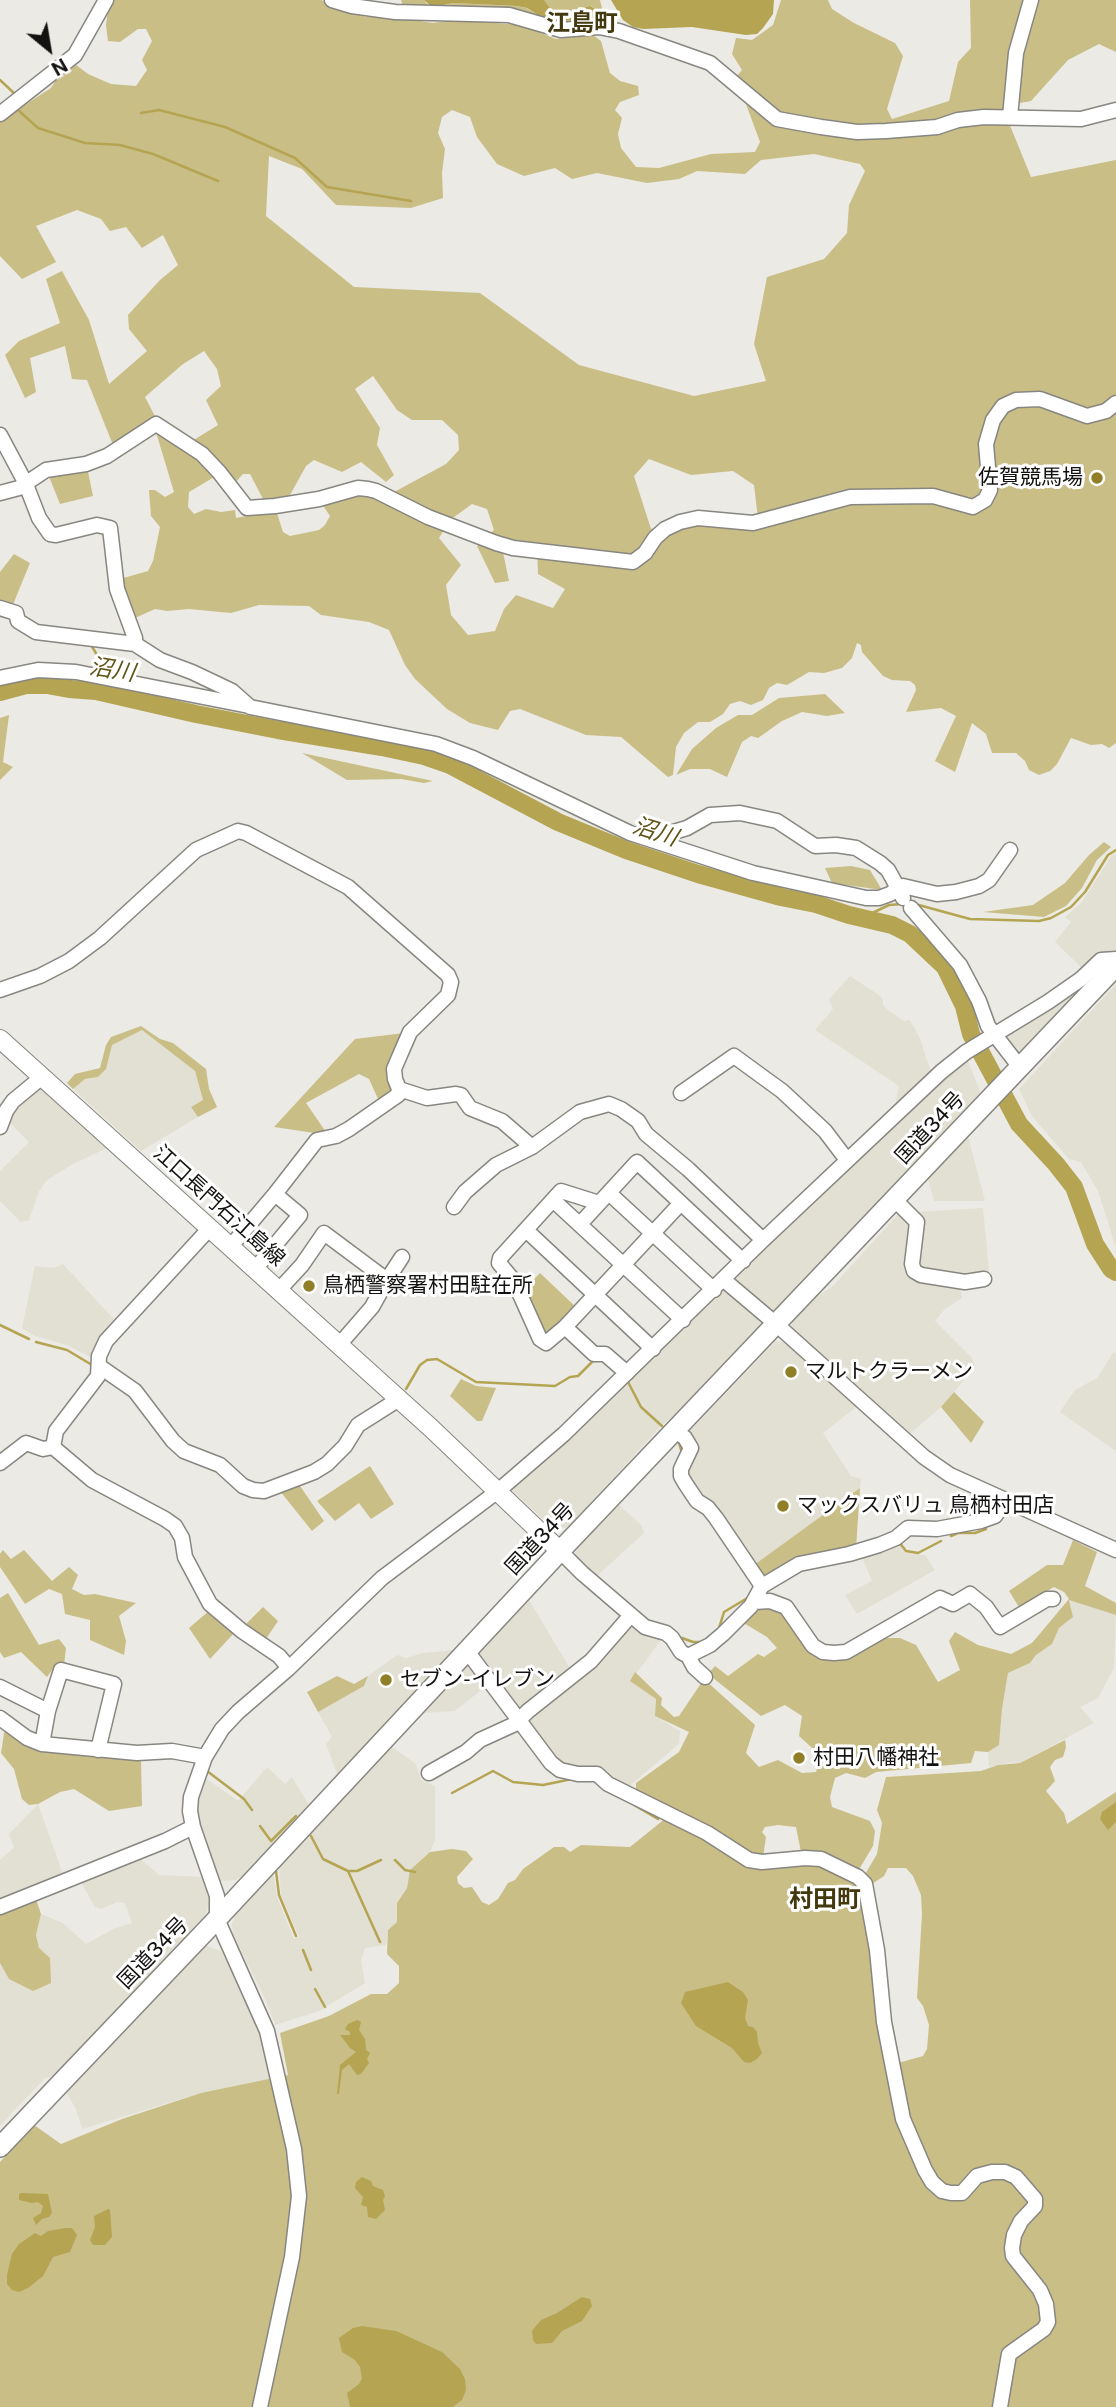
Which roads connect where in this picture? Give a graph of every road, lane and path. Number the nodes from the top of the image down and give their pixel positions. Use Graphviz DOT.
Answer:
graph roads {
  1 [pos="106,0"];
  2 [pos="331,0"];
  3 [pos="1031,0"];
  4 [pos="1116,110"];
  5 [pos="0,114"];
  6 [pos="1010,117"];
  7 [pos="1116,403"];
  8 [pos="0,435"];
  9 [pos="24,482"];
  10 [pos="0,493"];
  11 [pos="0,607"];
  12 [pos="135,644"];
  13 [pos="0,678"];
  14 [pos="250,707"];
  15 [pos="649,839"];
  16 [pos="1010,850"];
  17 [pos="904,898"];
  18 [pos="1116,959"];
  19 [pos="1116,966"];
  20 [pos="0,990"];
  21 [pos="995,1036"];
  22 [pos="0,1039"];
  23 [pos="1013,1073"];
  24 [pos="42,1077"];
  25 [pos="399,1089"];
  26 [pos="681,1093"];
  27 [pos="0,1127"];
  28 [pos="532,1147"];
  29 [pos="847,1160"];
  30 [pos="275,1194"];
  31 [pos="604,1198"];
  32 [pos="894,1199"];
  33 [pos="554,1200"];
  34 [pos="681,1203"];
  35 [pos="454,1207"];
  36 [pos="580,1224"];
  37 [pos="210,1228"];
  38 [pos="526,1230"];
  39 [pos="653,1234"];
  40 [pos="763,1240"];
  41 [pos="230,1246"];
  42 [pos="402,1257"];
  43 [pos="743,1261"];
  44 [pos="624,1265"];
  45 [pos="256,1268"];
  46 [pos="387,1279"];
  47 [pos="984,1279"];
  48 [pos="719,1285"];
  49 [pos="279,1290"];
  50 [pos="595,1295"];
  51 [pos="683,1320"];
  52 [pos="776,1324"];
  53 [pos="565,1326"];
  54 [pos="339,1345"];
  55 [pos="653,1349"];
  56 [pos="99,1366"];
  57 [pos="627,1373"];
  58 [pos="399,1399"];
  59 [pos="675,1430"];
  60 [pos="52,1447"];
  61 [pos="0,1463"];
  62 [pos="498,1491"];
  63 [pos="1006,1500"];
  64 [pos="1115,1546"];
  65 [pos="560,1551"];
  66 [pos="762,1586"];
  67 [pos="1053,1599"];
  68 [pos="754,1602"];
  69 [pos="631,1615"];
  70 [pos="467,1651"];
  71 [pos="688,1656"];
  72 [pos="289,1668"];
  73 [pos="705,1677"];
  74 [pos="0,1687"];
  75 [pos="48,1711"];
  76 [pos="519,1721"];
  77 [pos="1,1724"];
  78 [pos="42,1744"];
  79 [pos="98,1750"];
  80 [pos="205,1757"];
  81 [pos="429,1773"];
  82 [pos="193,1828"];
  83 [pos="0,1907"];
  84 [pos="217,1919"];
  85 [pos="0,2147"];
  86 [pos="261,2407"];
  87 [pos="1000,2407"];
  1 -- 5 [label="street"];
  2 -- 6 [label="street"];
  3 -- 6 [label="street"];
  4 -- 6 [label="street"];
  7 -- 9 [label="street"];
  8 -- 9 [label="street"];
  9 -- 10 [label="street"];
  9 -- 12 [label="street"];
  11 -- 12 [label="street"];
  12 -- 14 [label="street"];
  13 -- 14 [label="street"];
  14 -- 15 [label="street"];
  15 -- 17 [label="street"];
  15 -- 17 [label="street"];
  16 -- 17 [label="street"];
  17 -- 21 [label="street"];
  18 -- 21 [label="street"];
  19 -- 23 [label="highway, 国道34号"];
  20 -- 25 [label="street"];
  21 -- 23 [label="street"];
  21 -- 29 [label="street"];
  22 -- 24 [label="main road, 江口長門石江島線"];
  23 -- 32 [label="highway, 国道34号"];
  24 -- 27 [label="street"];
  24 -- 37 [label="main road, 江口長門石江島線"];
  25 -- 28 [label="street"];
  25 -- 30 [label="street"];
  26 -- 29 [label="street"];
  28 -- 35 [label="street"];
  28 -- 40 [label="street"];
  29 -- 40 [label="street"];
  30 -- 41 [label="street"];
  30 -- 45 [label="street"];
  31 -- 33 [label="street"];
  31 -- 34 [label="street"];
  31 -- 36 [label="street"];
  31 -- 39 [label="street"];
  32 -- 47 [label="street"];
  32 -- 52 [label="highway, 国道34号"];
  33 -- 36 [label="street"];
  33 -- 38 [label="street"];
  34 -- 39 [label="street"];
  34 -- 43 [label="street"];
  36 -- 44 [label="street"];
  37 -- 41 [label="main road, 江口長門石江島線"];
  37 -- 56 [label="street"];
  38 -- 50 [label="street"];
  38 -- 53 [label="street"];
  39 -- 44 [label="street"];
  39 -- 48 [label="street"];
  40 -- 43 [label="street"];
  41 -- 45 [label="main road, 江口長門石江島線"];
  42 -- 46 [label="street"];
  43 -- 48 [label="street"];
  44 -- 50 [label="street"];
  44 -- 51 [label="street"];
  45 -- 49 [label="main road, 江口長門石江島線"];
  46 -- 49 [label="street"];
  46 -- 54 [label="street"];
  48 -- 51 [label="street"];
  48 -- 52 [label="street"];
  49 -- 54 [label="main road, 江口長門石江島線"];
  50 -- 53 [label="street"];
  50 -- 55 [label="street"];
  51 -- 55 [label="street"];
  52 -- 59 [label="highway, 国道34号"];
  52 -- 63 [label="street"];
  53 -- 57 [label="street"];
  54 -- 58 [label="main road, 江口長門石江島線"];
  55 -- 57 [label="street"];
  56 -- 58 [label="street"];
  56 -- 60 [label="street"];
  57 -- 62 [label="street"];
  58 -- 62 [label="main road, 江口長門石江島線"];
  59 -- 65 [label="highway, 国道34号"];
  59 -- 66 [label="street"];
  60 -- 61 [label="street"];
  60 -- 72 [label="street"];
  62 -- 65 [label="main road, 江口長門石江島線"];
  62 -- 72 [label="street"];
  63 -- 64 [label="street"];
  63 -- 66 [label="street"];
  65 -- 69 [label="street"];
  65 -- 70 [label="highway, 国道34号"];
  66 -- 68 [label="street"];
  67 -- 68 [label="street"];
  68 -- 71 [label="street"];
  69 -- 71 [label="street"];
  69 -- 76 [label="street"];
  70 -- 76 [label="street"];
  70 -- 84 [label="highway, 国道34号"];
  71 -- 73 [label="street"];
  72 -- 80 [label="street"];
  74 -- 75 [label="street"];
  75 -- 78 [label="street"];
  75 -- 79 [label="street"];
  76 -- 81 [label="street"];
  76 -- 87 [label="street"];
  77 -- 78 [label="street"];
  78 -- 79 [label="street"];
  79 -- 80 [label="street"];
  80 -- 82 [label="street"];
  82 -- 83 [label="street"];
  82 -- 84 [label="street"];
  84 -- 85 [label="highway, 国道34号"];
  84 -- 86 [label="street"];
}
